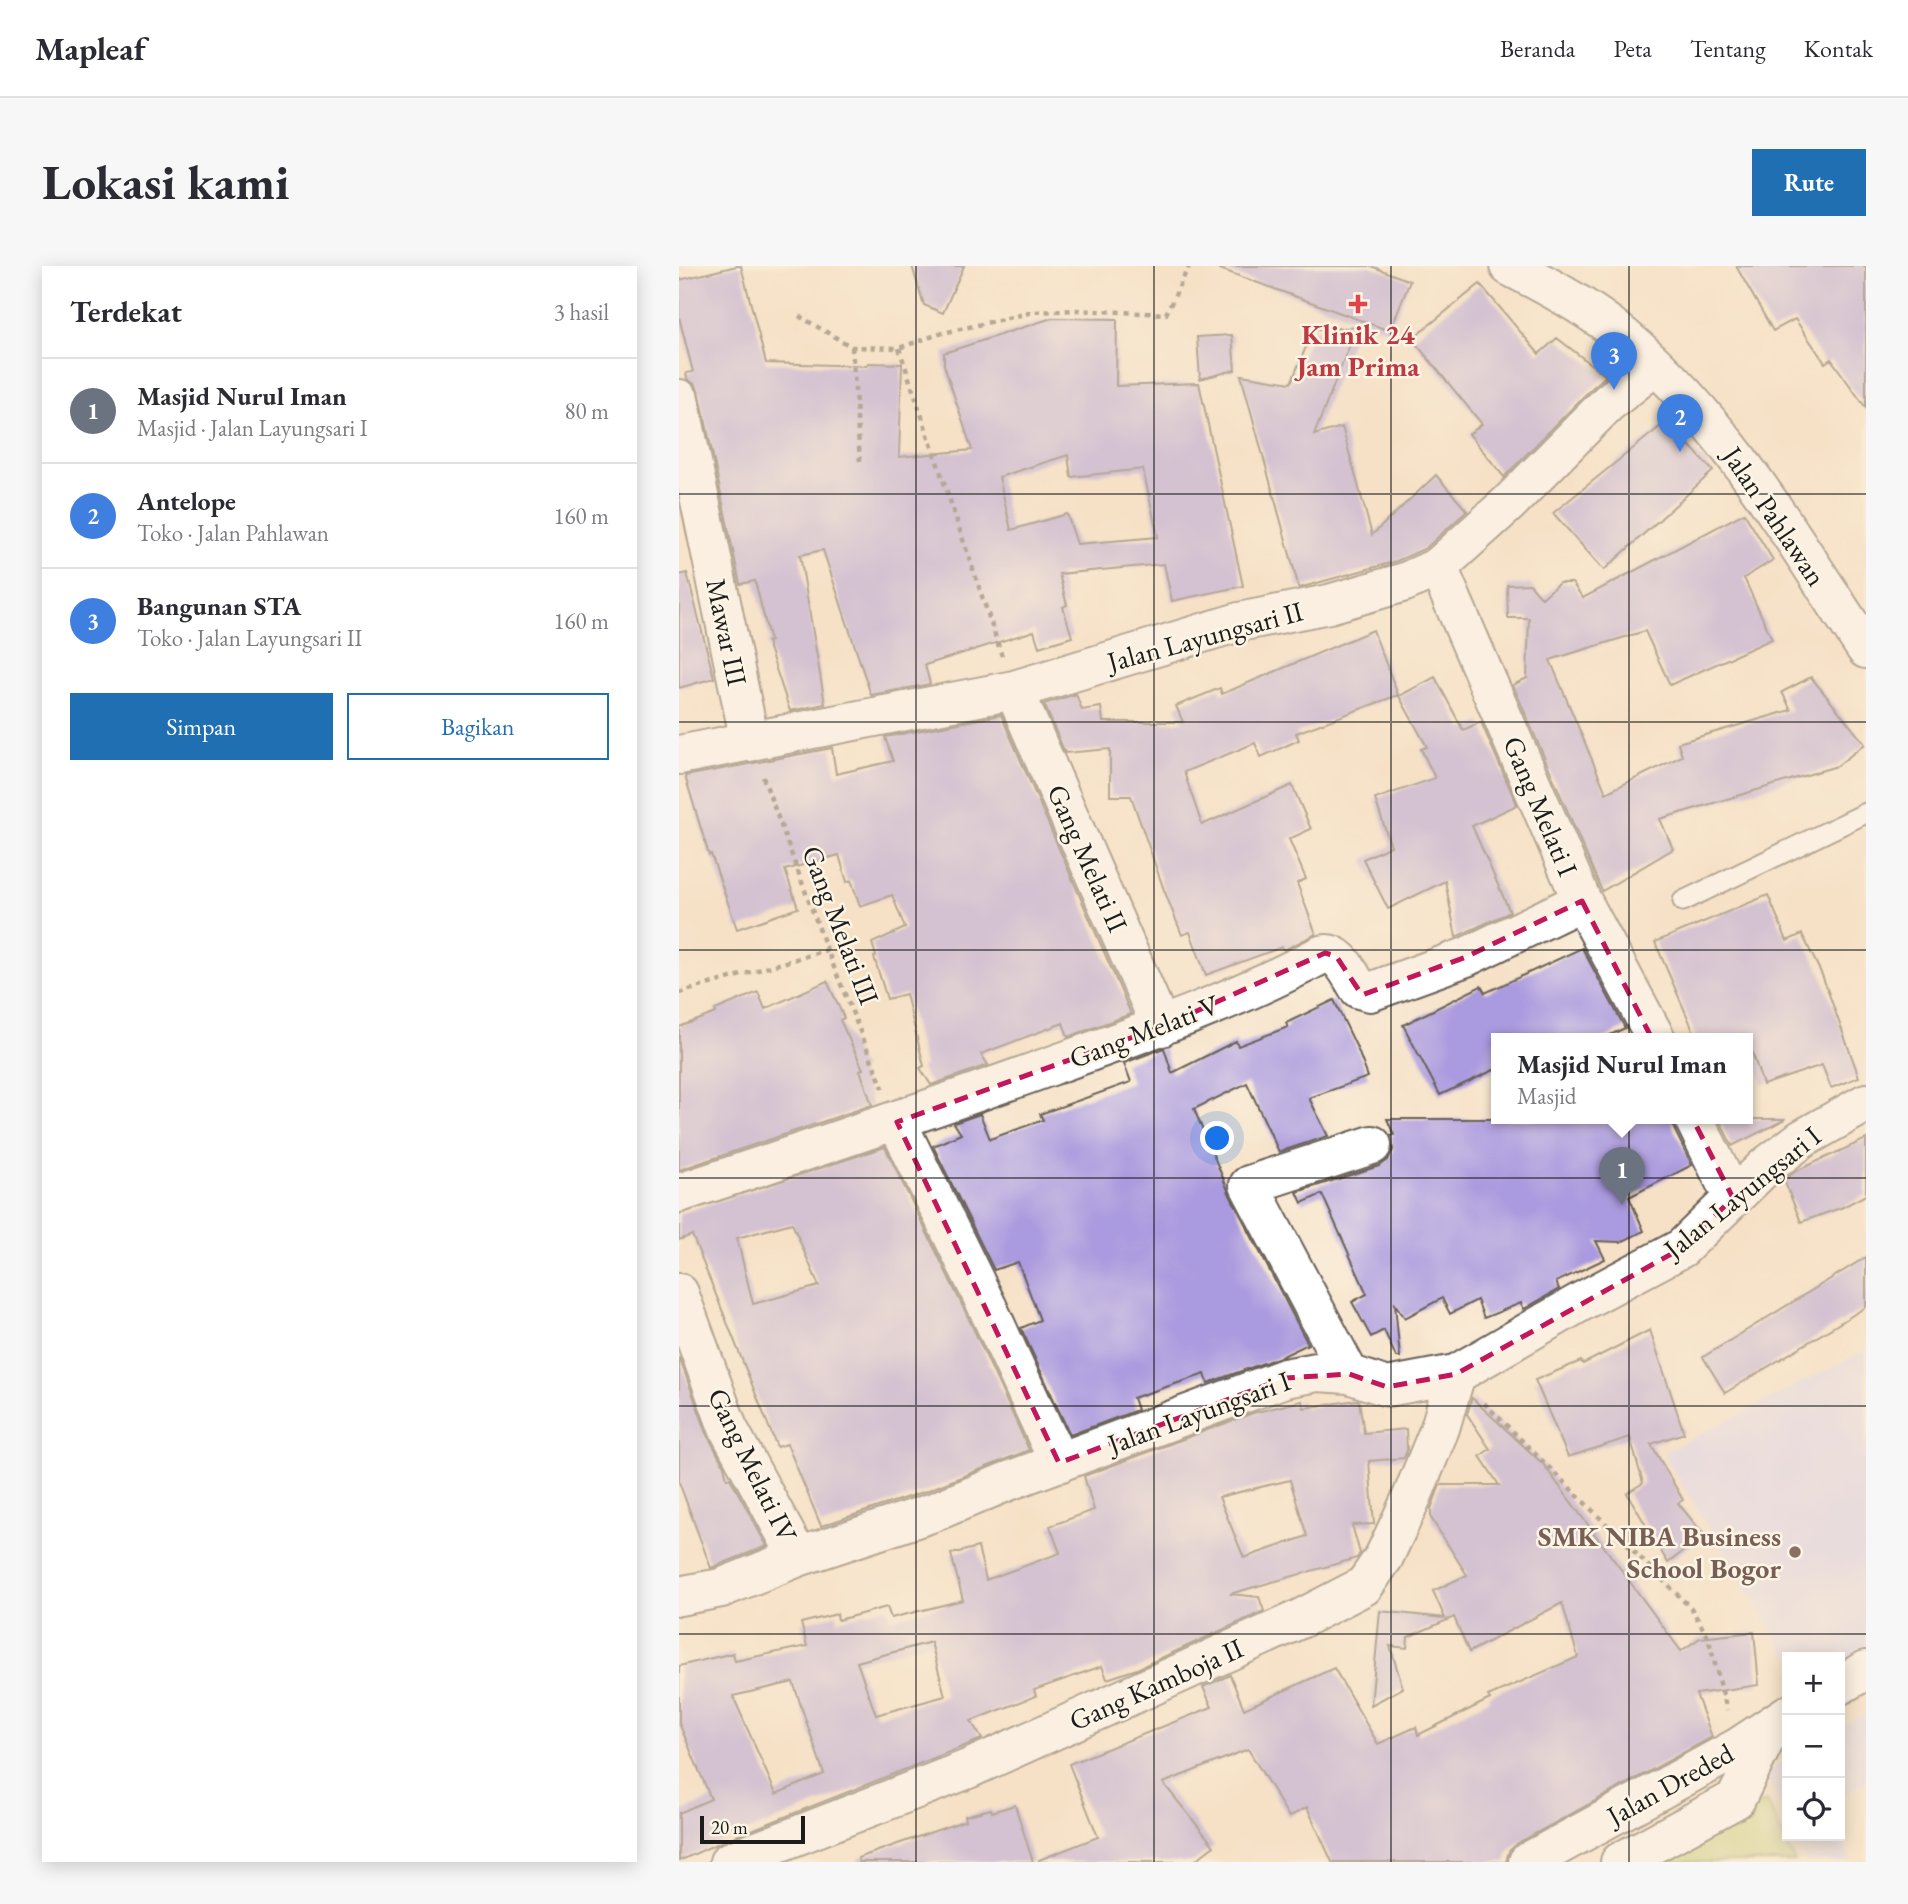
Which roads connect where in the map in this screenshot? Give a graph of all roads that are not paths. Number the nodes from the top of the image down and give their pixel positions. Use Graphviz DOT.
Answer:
graph roads {
  1 [pos="1509,266"];
  2 [pos="1655,366"];
  3 [pos="679,399"];
  4 [pos="1438,567"];
  5 [pos="1866,649"];
  6 [pos="1014,690"];
  7 [pos="750,742"];
  8 [pos="679,755"];
  9 [pos="1866,813"];
  10 [pos="1582,901"];
  11 [pos="1683,901"];
  12 [pos="1161,1027"];
  13 [pos="1653,1033"];
  14 [pos="1866,1103"];
  15 [pos="897,1122"];
  16 [pos="1696,1124"];
  17 [pos="1372,1145"];
  18 [pos="679,1193"];
  19 [pos="1733,1198"];
  20 [pos="679,1293"];
  21 [pos="1349,1374"];
  22 [pos="1456,1374"];
  23 [pos="1059,1463"];
  24 [pos="798,1557"];
  25 [pos="679,1596"];
  26 [pos="1866,1670"];
  27 [pos="1845,1682"];
  28 [pos="1780,1719"];
  29 [pos="1549,1857"];
  30 [pos="729,1862"];
  31 [pos="1620,1862"];
  1 -- 2 [label="street, Jalan Pahlawan"];
  2 -- 4 [label="street, Jalan Layungsari II"];
  2 -- 5 [label="street, Jalan Pahlawan"];
  3 -- 7 [label="street, Mawar III"];
  4 -- 6 [label="street, Jalan Layungsari II"];
  4 -- 10 [label="street, Gang Melati I"];
  6 -- 7 [label="street, Jalan Layungsari II"];
  6 -- 12 [label="street, Gang Melati II"];
  7 -- 8 [label="street, Jalan Layungsari II"];
  9 -- 11 [label="lane"];
  10 -- 12 [label="street, Gang Melati V"];
  10 -- 13 [label="street, Gang Melati I"];
  12 -- 15 [label="street, Gang Melati V"];
  14 -- 19 [label="street, Jalan Layungsari I"];
  15 -- 18 [label="street, Gang Melati V"];
  15 -- 23 [label="street"];
  16 -- 19 [label="street"];
  17 -- 21 [label="street"];
  19 -- 22 [label="street, Jalan Layungsari I"];
  20 -- 24 [label="street, Gang Melati IV"];
  21 -- 22 [label="street, Jalan Layungsari I"];
  21 -- 23 [label="street, Jalan Layungsari I"];
  22 -- 30 [label="street, Gang Kamboja II"];
  23 -- 24 [label="street, Jalan Layungsari I"];
  24 -- 25 [label="street, Jalan Layungsari I"];
  26 -- 27 [label="street"];
  28 -- 29 [label="street, Jalan Dreded"];
  28 -- 31 [label="street"];
}
